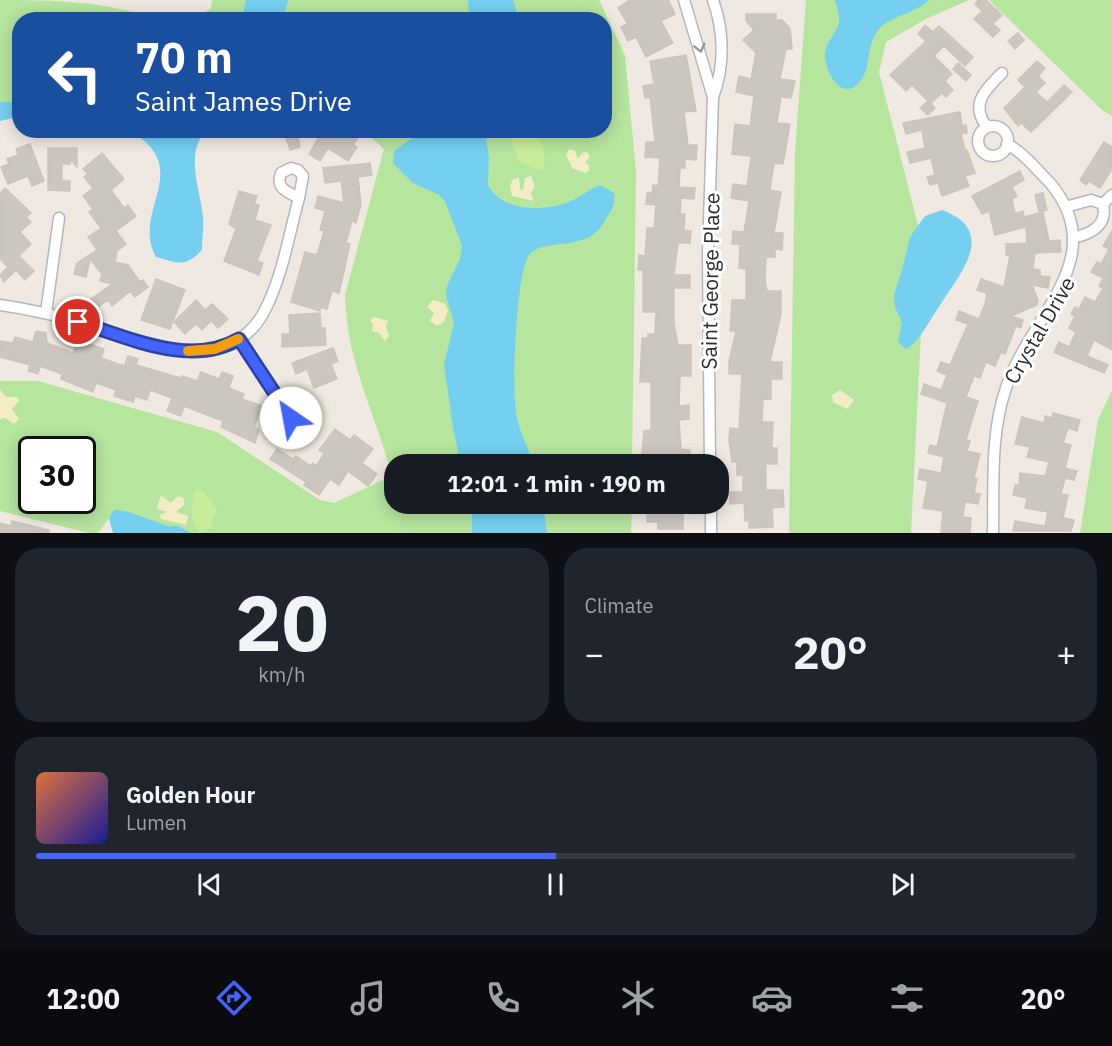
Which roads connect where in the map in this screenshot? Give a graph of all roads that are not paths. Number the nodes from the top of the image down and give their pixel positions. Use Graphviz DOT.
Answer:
graph roads {
  1 [pos="684,0"];
  2 [pos="713,0"];
  3 [pos="1002,73"];
  4 [pos="713,97"];
  5 [pos="987,127"];
  6 [pos="1007,144"];
  7 [pos="1112,195"];
  8 [pos="299,198"];
  9 [pos="1102,204"];
  10 [pos="1069,206"];
  11 [pos="59,218"];
  12 [pos="1080,236"];
  13 [pos="0,305"];
  14 [pos="46,313"];
  15 [pos="239,339"];
  16 [pos="291,418"];
  17 [pos="710,454"];
  18 [pos="711,514"];
  19 [pos="711,533"];
  20 [pos="993,533"];
  1 -- 4 [label="street, Saint George Place, one-way"];
  2 -- 4 [label="street, Saint George Place"];
  3 -- 5 [label="street"];
  4 -- 17 [label="street, Saint George Place"];
  5 -- 6 [label="street, Crystal Drive"];
  5 -- 6 [label="street"];
  6 -- 10 [label="street, Crystal Drive"];
  7 -- 9 [label="street"];
  8 -- 15 [label="street"];
  9 -- 10 [label="street"];
  9 -- 12 [label="street"];
  10 -- 12 [label="street, Crystal Drive"];
  11 -- 14 [label="street"];
  12 -- 20 [label="street, Crystal Drive"];
  13 -- 14 [label="street"];
  14 -- 15 [label="street"];
  15 -- 16 [label="street"];
  18 -- 19 [label="street"];
}
